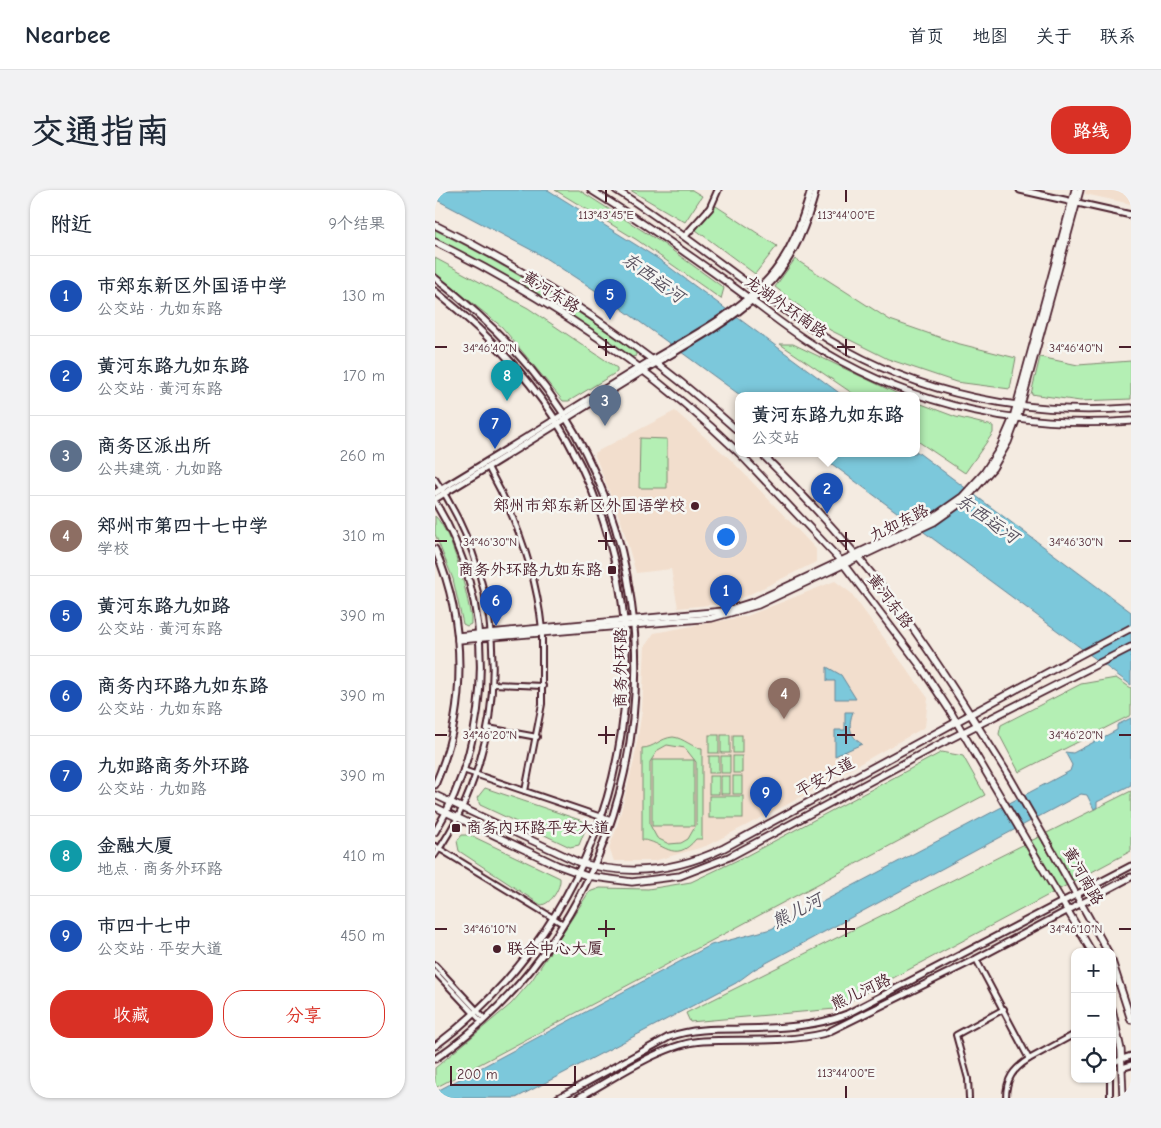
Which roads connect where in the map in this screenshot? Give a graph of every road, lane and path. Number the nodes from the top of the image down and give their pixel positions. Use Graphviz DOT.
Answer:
graph roads {
  1 [pos="591,190"];
  2 [pos="615,190"];
  3 [pos="719,190"];
  4 [pos="811,190"];
  5 [pos="816,190"];
  6 [pos="1019,190"];
  7 [pos="1075,190"];
  8 [pos="1080,190"];
  9 [pos="1074,202"];
  10 [pos="1131,215"];
  11 [pos="435,226"];
  12 [pos="685,236"];
  13 [pos="435,242"];
  14 [pos="435,278"];
  15 [pos="759,290"];
  16 [pos="435,291"];
  17 [pos="750,299"];
  18 [pos="654,361"];
  19 [pos="640,370"];
  20 [pos="911,392"];
  21 [pos="920,395"];
  22 [pos="1019,405"];
  23 [pos="1131,408"];
  24 [pos="565,416"];
  25 [pos="1015,418"];
  26 [pos="1131,421"];
  27 [pos="556,422"];
  28 [pos="735,428"];
  29 [pos="735,448"];
  30 [pos="744,457"];
  31 [pos="765,457"];
  32 [pos="488,467"];
  33 [pos="435,479"];
  34 [pos="443,491"];
  35 [pos="435,494"];
  36 [pos="435,501"];
  37 [pos="435,549"];
  38 [pos="857,556"];
  39 [pos="843,563"];
  40 [pos="634,622"];
  41 [pos="624,623"];
  42 [pos="1131,628"];
  43 [pos="542,631"];
  44 [pos="492,635"];
  45 [pos="479,637"];
  46 [pos="458,638"];
  47 [pos="1131,647"];
  48 [pos="493,684"];
  49 [pos="543,686"];
  50 [pos="970,714"];
  51 [pos="956,722"];
  52 [pos="977,725"];
  53 [pos="488,728"];
  54 [pos="962,733"];
  55 [pos="537,737"];
  56 [pos="463,770"];
  57 [pos="475,774"];
  58 [pos="1009,776"];
  59 [pos="435,785"];
  60 [pos="993,785"];
  61 [pos="525,791"];
  62 [pos="435,795"];
  63 [pos="451,802"];
  64 [pos="435,807"];
  65 [pos="462,808"];
  66 [pos="446,812"];
  67 [pos="458,818"];
  68 [pos="602,818"];
  69 [pos="611,821"];
  70 [pos="435,832"];
  71 [pos="435,846"];
  72 [pos="439,849"];
  73 [pos="435,855"];
  74 [pos="583,864"];
  75 [pos="593,866"];
  76 [pos="1131,866"];
  77 [pos="579,874"];
  78 [pos="588,876"];
  79 [pos="1131,877"];
  80 [pos="1077,894"];
  81 [pos="1063,901"];
  82 [pos="1082,903"];
  83 [pos="1069,910"];
  84 [pos="555,918"];
  85 [pos="563,924"];
  86 [pos="1089,948"];
  87 [pos="1106,948"];
  88 [pos="976,959"];
  89 [pos="435,964"];
  90 [pos="435,972"];
  91 [pos="1116,973"];
  92 [pos="885,996"];
  93 [pos="889,1002"];
  94 [pos="1004,1009"];
  95 [pos="476,1012"];
  96 [pos="483,1020"];
  97 [pos="1131,1020"];
  98 [pos="1116,1028"];
  99 [pos="1071,1036"];
  100 [pos="435,1046"];
  101 [pos="1131,1056"];
  102 [pos="435,1058"];
  103 [pos="1029,1059"];
  104 [pos="1122,1059"];
  105 [pos="1116,1062"];
  106 [pos="1131,1065"];
  107 [pos="1122,1068"];
  108 [pos="1110,1083"];
  109 [pos="558,1098"];
  110 [pos="578,1098"];
  111 [pos="969,1098"];
  112 [pos="1007,1098"];
  113 [pos="1110,1098"];
  114 [pos="1123,1098"];
  1 -- 17 [label="main road, 龙湖外环南路"];
  2 -- 12 [label="main road, 龙湖外环南路"];
  3 -- 12 [label="street"];
  4 -- 15 [label="street"];
  5 -- 15 [label="street"];
  6 -- 9 [label="street"];
  7 -- 9 [label="main road, 九如东路"];
  8 -- 9 [label="main road, 九如东路"];
  9 -- 10 [label="street"];
  9 -- 22 [label="main road, 九如东路"];
  11 -- 18 [label="main road, 黄河东路"];
  12 -- 15 [label="main road, 龙湖外环南路"];
  13 -- 19 [label="main road, 黄河东路"];
  14 -- 24 [label="street, 商务外环路"];
  15 -- 17 [label="street"];
  15 -- 22 [label="main road, 龙湖外环南路"];
  16 -- 27 [label="street, 商务外环路"];
  17 -- 18 [label="street"];
  17 -- 20 [label="main road, 龙湖外环南路"];
  18 -- 19 [label="street"];
  18 -- 28 [label="main road, 黄河东路"];
  19 -- 24 [label="street"];
  19 -- 29 [label="main road, 黄河东路"];
  21 -- 25 [label="main road, 龙湖外环南路"];
  22 -- 23 [label="main road, 龙湖外环南路"];
  22 -- 25 [label="main road, 九如东路"];
  24 -- 27 [label="street"];
  24 -- 40 [label="street, 商务外环路"];
  25 -- 26 [label="main road, 龙湖外环南路"];
  25 -- 38 [label="main road, 九如东路"];
  27 -- 32 [label="street"];
  27 -- 34 [label="street"];
  27 -- 41 [label="street, 商务外环路"];
  30 -- 39 [label="main road, 黄河东路"];
  31 -- 38 [label="main road, 黄河东路"];
  32 -- 34 [label="street"];
  32 -- 43 [label="street"];
  33 -- 34 [label="street"];
  34 -- 35 [label="street"];
  34 -- 36 [label="street"];
  34 -- 44 [label="street"];
  36 -- 45 [label="street"];
  37 -- 46 [label="street"];
  38 -- 39 [label="main road, 九如东路"];
  38 -- 50 [label="main road, 黄河东路"];
  39 -- 40 [label="main road, 九如东路"];
  39 -- 51 [label="main road, 黄河东路"];
  40 -- 41 [label="main road, 九如东路"];
  40 -- 69 [label="street, 商务外环路"];
  41 -- 43 [label="main road, 九如东路"];
  41 -- 68 [label="street, 商务外环路"];
  42 -- 50 [label="main road, 平安大道, bridge"];
  43 -- 44 [label="main road, 九如东路"];
  43 -- 49 [label="street"];
  44 -- 45 [label="main road, 九如东路"];
  44 -- 48 [label="street"];
  45 -- 46 [label="main road, 九如东路"];
  45 -- 56 [label="street"];
  46 -- 59 [label="street"];
  47 -- 52 [label="main road, 平安大道"];
  48 -- 49 [label="street"];
  48 -- 53 [label="street"];
  49 -- 55 [label="street"];
  50 -- 51 [label="main road, 平安大道"];
  50 -- 52 [label="main road, 黄河东路"];
  51 -- 54 [label="main road, 黄河东路"];
  51 -- 75 [label="main road, 平安大道"];
  52 -- 54 [label="main road, 平安大道"];
  52 -- 58 [label="main road, 黄河东路"];
  53 -- 55 [label="street"];
  53 -- 57 [label="street"];
  54 -- 60 [label="main road, 黄河东路"];
  54 -- 78 [label="main road, 平安大道"];
  55 -- 61 [label="street"];
  56 -- 57 [label="street"];
  56 -- 63 [label="street"];
  57 -- 61 [label="street"];
  57 -- 65 [label="street"];
  58 -- 80 [label="main road, 黄河南路, bridge"];
  60 -- 81 [label="main road, 黄河南路"];
  61 -- 68 [label="street"];
  62 -- 63 [label="main road, 平安大道"];
  63 -- 65 [label="main road, 平安大道"];
  63 -- 66 [label="street"];
  64 -- 66 [label="main road, 平安大道"];
  65 -- 67 [label="street"];
  65 -- 74 [label="main road, 平安大道"];
  66 -- 67 [label="main road, 平安大道"];
  66 -- 70 [label="street"];
  67 -- 72 [label="street"];
  67 -- 77 [label="main road, 平安大道"];
  68 -- 69 [label="street"];
  68 -- 74 [label="street, 商务外环路"];
  69 -- 75 [label="street, 商务外环路"];
  71 -- 72 [label="street"];
  72 -- 73 [label="street"];
  72 -- 84 [label="street"];
  74 -- 75 [label="main road, 平安大道"];
  74 -- 77 [label="street, 商务外环路"];
  75 -- 78 [label="street, 商务外环路"];
  76 -- 80 [label="street, 熊儿河路"];
  77 -- 78 [label="main road, 平安大道"];
  77 -- 84 [label="street, 商务外环路"];
  78 -- 85 [label="street, 商务外环路"];
  79 -- 82 [label="street, 熊儿河路"];
  80 -- 81 [label="street, 熊儿河路"];
  80 -- 82 [label="main road, 黄河南路"];
  81 -- 83 [label="main road, 黄河南路"];
  81 -- 92 [label="street, 熊儿河路"];
  82 -- 83 [label="street, 熊儿河路"];
  82 -- 87 [label="main road, 黄河南路"];
  83 -- 86 [label="main road, 黄河南路"];
  83 -- 88 [label="street, 熊儿河路"];
  84 -- 85 [label="street"];
  84 -- 95 [label="street, 商务外环路"];
  85 -- 96 [label="street, 商务外环路"];
  88 -- 93 [label="street, 熊儿河路"];
  88 -- 94 [label="street"];
  89 -- 95 [label="street"];
  90 -- 95 [label="street"];
  91 -- 97 [label="main road"];
  92 -- 93 [label="street"];
  92 -- 109 [label="street, 熊儿河路"];
  93 -- 110 [label="street, 熊儿河路"];
  94 -- 103 [label="street"];
  94 -- 111 [label="street"];
  95 -- 96 [label="street"];
  95 -- 100 [label="street, 商务外环路"];
  96 -- 102 [label="street, 商务外环路"];
  98 -- 104 [label="main road"];
  99 -- 103 [label="street"];
  101 -- 104 [label="street"];
  103 -- 112 [label="street"];
  104 -- 105 [label="street"];
  104 -- 107 [label="main road"];
  106 -- 107 [label="street"];
  107 -- 114 [label="main road"];
  108 -- 113 [label="street"];
}
